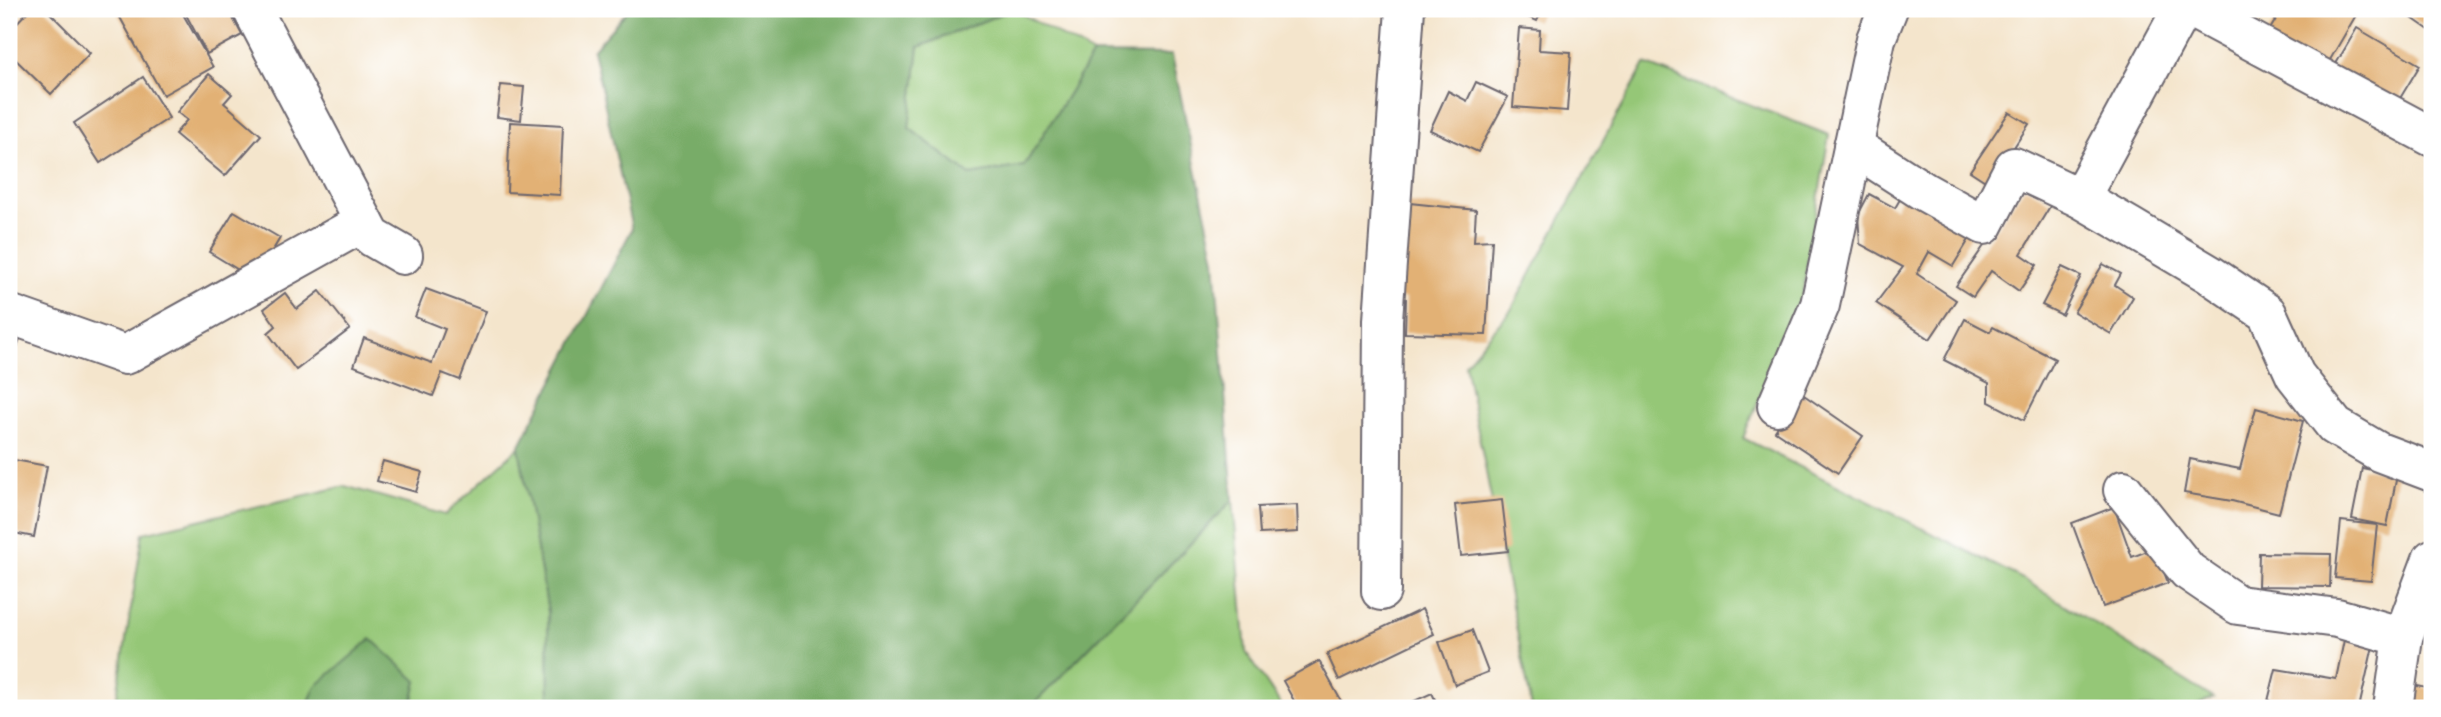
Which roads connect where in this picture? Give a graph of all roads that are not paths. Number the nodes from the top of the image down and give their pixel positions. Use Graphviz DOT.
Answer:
graph roads {
  1 [pos="252,9"];
  2 [pos="1405,9"];
  3 [pos="1888,9"];
  4 [pos="2182,9"];
  5 [pos="2192,9"];
  6 [pos="2432,136"];
  7 [pos="1853,146"];
  8 [pos="2080,198"];
  9 [pos="364,222"];
  10 [pos="402,255"];
  11 [pos="9,314"];
  12 [pos="1777,406"];
  13 [pos="2432,472"];
  14 [pos="2123,490"];
  15 [pos="2432,559"];
  16 [pos="1381,592"];
  17 [pos="2403,637"];
  18 [pos="2393,708"];
  1 -- 9 [label="street"];
  2 -- 16 [label="street"];
  3 -- 7 [label="street"];
  4 -- 8 [label="street"];
  5 -- 6 [label="street"];
  7 -- 8 [label="street"];
  7 -- 12 [label="street"];
  8 -- 13 [label="street"];
  9 -- 10 [label="street"];
  9 -- 11 [label="street"];
  14 -- 17 [label="street"];
  15 -- 17 [label="street"];
  17 -- 18 [label="street"];
}
